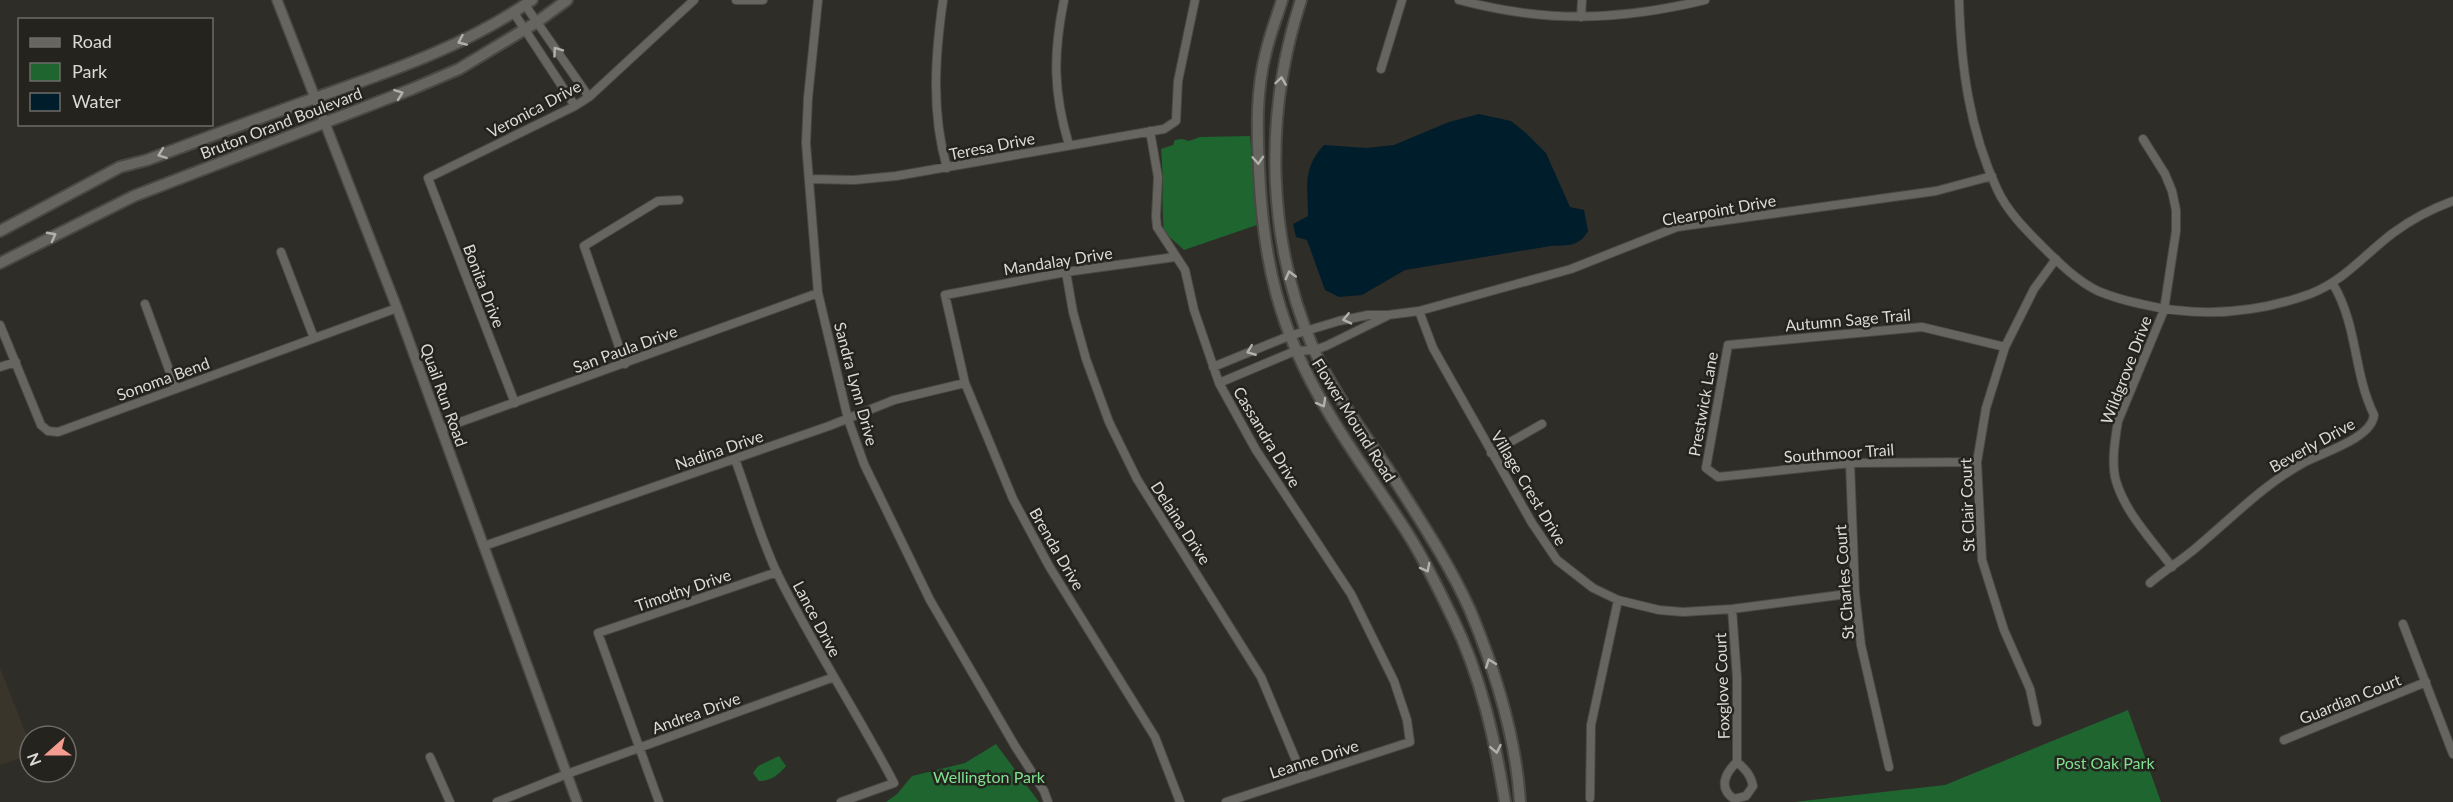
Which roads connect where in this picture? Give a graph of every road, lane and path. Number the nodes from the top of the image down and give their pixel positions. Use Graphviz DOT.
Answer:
graph roads {
  1 [pos="277,0"];
  2 [pos="567,0"];
  3 [pos="694,0"];
  4 [pos="736,0"];
  5 [pos="763,0"];
  6 [pos="818,0"];
  7 [pos="943,0"];
  8 [pos="1064,0"];
  9 [pos="1195,0"];
  10 [pos="1282,0"];
  11 [pos="1301,0"];
  12 [pos="1402,0"];
  13 [pos="1459,0"];
  14 [pos="1582,0"];
  15 [pos="1705,0"];
  16 [pos="1959,0"];
  17 [pos="529,2"];
  18 [pos="514,13"];
  19 [pos="1581,17"];
  20 [pos="537,22"];
  21 [pos="524,29"];
  22 [pos="1381,69"];
  23 [pos="589,97"];
  24 [pos="315,98"];
  25 [pos="575,106"];
  26 [pos="325,122"];
  27 [pos="1150,131"];
  28 [pos="2143,139"];
  29 [pos="1069,145"];
  30 [pos="947,168"];
  31 [pos="1992,176"];
  32 [pos="428,178"];
  33 [pos="809,179"];
  34 [pos="679,200"];
  35 [pos="2453,202"];
  36 [pos="0,231"];
  37 [pos="281,252"];
  38 [pos="1175,257"];
  39 [pos="2056,259"];
  40 [pos="0,263"];
  41 [pos="1066,273"];
  42 [pos="2333,284"];
  43 [pos="818,293"];
  44 [pos="945,295"];
  45 [pos="145,304"];
  46 [pos="397,308"];
  47 [pos="2164,310"];
  48 [pos="1419,311"];
  49 [pos="1388,315"];
  50 [pos="0,325"];
  51 [pos="1307,330"];
  52 [pos="1289,336"];
  53 [pos="314,338"];
  54 [pos="1728,345"];
  55 [pos="2005,347"];
  56 [pos="1314,350"];
  57 [pos="1295,351"];
  58 [pos="16,362"];
  59 [pos="625,364"];
  60 [pos="0,367"];
  61 [pos="1213,367"];
  62 [pos="965,383"];
  63 [pos="1219,383"];
  64 [pos="176,388"];
  65 [pos="515,403"];
  66 [pos="848,419"];
  67 [pos="1542,424"];
  68 [pos="441,429"];
  69 [pos="1491,453"];
  70 [pos="735,459"];
  71 [pos="1977,462"];
  72 [pos="1850,463"];
  73 [pos="1706,468"];
  74 [pos="484,546"];
  75 [pos="2172,567"];
  76 [pos="777,572"];
  77 [pos="2150,583"];
  78 [pos="1855,593"];
  79 [pos="1618,600"];
  80 [pos="1732,609"];
  81 [pos="2403,624"];
  82 [pos="834,677"];
  83 [pos="2426,682"];
  84 [pos="2037,722"];
  85 [pos="2284,740"];
  86 [pos="1410,742"];
  87 [pos="639,747"];
  88 [pos="2453,754"];
  89 [pos="430,757"];
  90 [pos="1737,762"];
  91 [pos="1888,767"];
  92 [pos="567,774"];
  93 [pos="1302,777"];
  94 [pos="1590,798"];
  95 [pos="450,802"];
  96 [pos="498,802"];
  97 [pos="577,802"];
  98 [pos="659,802"];
  99 [pos="840,802"];
  100 [pos="1048,802"];
  101 [pos="1180,802"];
  102 [pos="1226,802"];
  103 [pos="1505,802"];
  104 [pos="1520,802"];
  1 -- 24 [label="street, Quail Run Road"];
  2 -- 20 [label="main road, Bruton Orand Boulevard"];
  3 -- 23 [label="street, Veronica Drive"];
  4 -- 5 [label="street"];
  6 -- 33 [label="street, Sandra Lynn Drive"];
  7 -- 30 [label="street"];
  8 -- 29 [label="street"];
  9 -- 27 [label="street, Teresa Drive"];
  10 -- 52 [label="main road, Flower Mound Road, one-way"];
  51 -- 11 [label="main road, Flower Mound Road, one-way"];
  12 -- 22 [label="street"];
  13 -- 19 [label="street"];
  14 -- 19 [label="street"];
  15 -- 19 [label="street"];
  16 -- 31 [label="street"];
  17 -- 18 [label="main road, Bruton Orand Boulevard"];
  17 -- 20 [label="street"];
  18 -- 21 [label="street"];
  18 -- 24 [label="main road, Bruton Orand Boulevard, one-way"];
  20 -- 21 [label="main road, Bruton Orand Boulevard"];
  23 -- 20 [label="street, one-way"];
  21 -- 25 [label="street"];
  26 -- 21 [label="main road, Bruton Orand Boulevard, one-way"];
  23 -- 25 [label="street, Veronica Drive"];
  24 -- 26 [label="street, Quail Run Road"];
  24 -- 36 [label="main road, Bruton Orand Boulevard, one-way"];
  25 -- 32 [label="street, Veronica Drive"];
  40 -- 26 [label="main road, Bruton Orand Boulevard, one-way"];
  26 -- 46 [label="street, Quail Run Road"];
  27 -- 29 [label="street, Teresa Drive"];
  27 -- 38 [label="street, Cassandra Drive"];
  28 -- 47 [label="street, Wildgrove Drive"];
  29 -- 30 [label="street, Teresa Drive"];
  30 -- 33 [label="street, Teresa Drive"];
  31 -- 39 [label="street"];
  31 -- 48 [label="street, Clearpoint Drive"];
  32 -- 65 [label="street, Bonita Drive"];
  33 -- 43 [label="street, Sandra Lynn Drive"];
  34 -- 59 [label="street"];
  35 -- 42 [label="street"];
  37 -- 53 [label="street"];
  38 -- 41 [label="street, Mandalay Drive"];
  38 -- 61 [label="street, Cassandra Drive"];
  39 -- 47 [label="street"];
  39 -- 55 [label="street, St Clair Court"];
  41 -- 44 [label="street, Mandalay Drive"];
  41 -- 93 [label="street, Delaina Drive"];
  42 -- 47 [label="street"];
  42 -- 75 [label="street, Beverly Drive"];
  43 -- 59 [label="street, San Paula Drive"];
  43 -- 66 [label="street, Sandra Lynn Drive"];
  44 -- 62 [label="street, Brenda Drive"];
  45 -- 64 [label="street"];
  46 -- 53 [label="street, Sonoma Bend"];
  46 -- 68 [label="street, Quail Run Road"];
  47 -- 75 [label="street, Wildgrove Drive"];
  48 -- 49 [label="street, Clearpoint Drive"];
  48 -- 69 [label="street, Village Crest Drive"];
  49 -- 51 [label="street, Clearpoint Drive, one-way"];
  49 -- 56 [label="street, Clearpoint Drive"];
  50 -- 58 [label="street, Sonoma Bend"];
  51 -- 52 [label="street, Clearpoint Drive"];
  51 -- 56 [label="main road, Flower Mound Road"];
  52 -- 57 [label="main road, Flower Mound Road"];
  52 -- 61 [label="street, Clearpoint Drive, one-way"];
  53 -- 64 [label="street, Sonoma Bend"];
  54 -- 55 [label="street, Autumn Sage Trail"];
  54 -- 73 [label="street, Prestwick Lane"];
  55 -- 71 [label="street, St Clair Court"];
  56 -- 57 [label="street, Clearpoint Drive"];
  104 -- 56 [label="main road, Flower Mound Road, one-way"];
  57 -- 63 [label="street, Clearpoint Drive"];
  57 -- 103 [label="main road, Flower Mound Road, one-way"];
  58 -- 60 [label="street"];
  58 -- 64 [label="street, Sonoma Bend"];
  59 -- 65 [label="street, San Paula Drive"];
  61 -- 63 [label="street, Cassandra Drive"];
  62 -- 66 [label="street, Nadina Drive"];
  62 -- 101 [label="street, Brenda Drive"];
  63 -- 86 [label="street, Cassandra Drive"];
  65 -- 68 [label="street, San Paula Drive"];
  66 -- 70 [label="street, Nadina Drive"];
  66 -- 100 [label="street, Sandra Lynn Drive"];
  67 -- 69 [label="street"];
  68 -- 74 [label="street, Quail Run Road"];
  69 -- 79 [label="street, Village Crest Drive"];
  70 -- 74 [label="street, Nadina Drive"];
  70 -- 76 [label="street, Lance Drive"];
  71 -- 72 [label="street, Southmoor Trail"];
  71 -- 84 [label="street, St Clair Court"];
  72 -- 73 [label="street, Southmoor Trail"];
  72 -- 78 [label="street, St Charles Court"];
  74 -- 92 [label="street, Quail Run Road"];
  75 -- 77 [label="street, Beverly Drive"];
  76 -- 82 [label="street, Lance Drive"];
  76 -- 87 [label="street, Timothy Drive"];
  78 -- 80 [label="street, Village Crest Drive"];
  78 -- 91 [label="street, St Charles Court"];
  79 -- 80 [label="street, Village Crest Drive"];
  79 -- 94 [label="street"];
  80 -- 90 [label="street, Foxglove Court"];
  81 -- 83 [label="street"];
  82 -- 87 [label="street, Andrea Drive"];
  82 -- 99 [label="street, Lance Drive"];
  83 -- 85 [label="street, Guardian Court"];
  83 -- 88 [label="street"];
  86 -- 93 [label="street, Leanne Drive"];
  87 -- 92 [label="street, Andrea Drive"];
  87 -- 98 [label="street"];
  89 -- 95 [label="street"];
  90 -- 90 [label="street, Foxglove Court"];
  92 -- 96 [label="street, Andrea Drive"];
  92 -- 97 [label="street, Quail Run Road"];
  93 -- 102 [label="street, Leanne Drive"];
}
